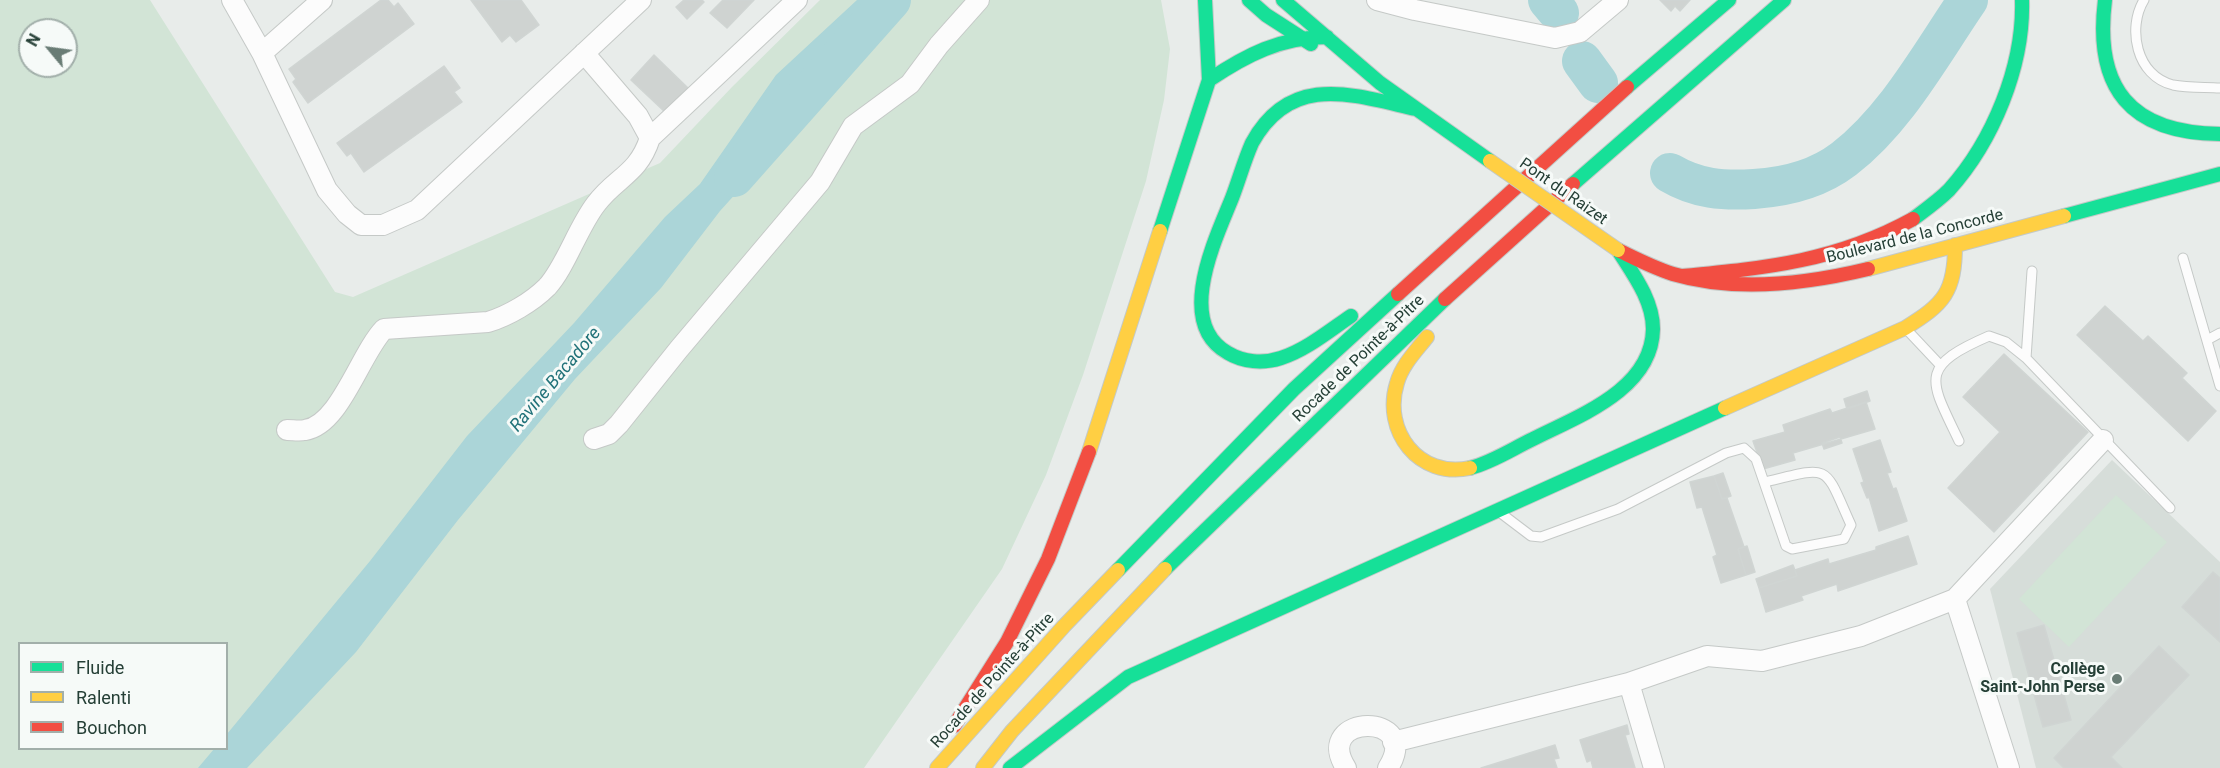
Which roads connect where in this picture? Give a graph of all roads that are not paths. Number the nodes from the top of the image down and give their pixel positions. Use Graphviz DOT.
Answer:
graph roads {
  1 [pos="232,0"];
  2 [pos="322,0"];
  3 [pos="641,0"];
  4 [pos="797,0"];
  5 [pos="979,0"];
  6 [pos="1205,0"];
  7 [pos="1249,0"];
  8 [pos="1283,0"];
  9 [pos="1377,0"];
  10 [pos="1618,0"];
  11 [pos="1729,0"];
  12 [pos="1784,0"];
  13 [pos="2022,0"];
  14 [pos="2105,0"];
  15 [pos="2144,0"];
  16 [pos="1798,7"];
  17 [pos="1298,37"];
  18 [pos="1327,37"];
  19 [pos="1737,41"];
  20 [pos="262,53"];
  21 [pos="584,53"];
  22 [pos="1209,80"];
  23 [pos="1380,83"];
  24 [pos="2220,88"];
  25 [pos="1416,109"];
  26 [pos="2220,134"];
  27 [pos="650,138"];
  28 [pos="2220,174"];
  29 [pos="1464,234"];
  30 [pos="1955,245"];
  31 [pos="1618,250"];
  32 [pos="2183,258"];
  33 [pos="2032,271"];
  34 [pos="1474,272"];
  35 [pos="1682,276"];
  36 [pos="1905,328"];
  37 [pos="2220,333"];
  38 [pos="2207,340"];
  39 [pos="2026,357"];
  40 [pos="1941,366"];
  41 [pos="2220,386"];
  42 [pos="286,430"];
  43 [pos="594,439"];
  44 [pos="2103,440"];
  45 [pos="1959,441"];
  46 [pos="1765,482"];
  47 [pos="2170,508"];
  48 [pos="1496,509"];
  49 [pos="1955,598"];
  50 [pos="1629,683"];
  51 [pos="1393,742"];
  52 [pos="1344,767"];
  53 [pos="928,768"];
  54 [pos="938,768"];
  55 [pos="983,768"];
  56 [pos="1010,768"];
  57 [pos="1388,768"];
  58 [pos="1654,768"];
  59 [pos="2008,768"];
  1 -- 20 [label="street"];
  2 -- 20 [label="street"];
  3 -- 21 [label="street"];
  4 -- 27 [label="street"];
  5 -- 43 [label="street"];
  6 -- 22 [label="main road"];
  7 -- 17 [label="main road"];
  8 -- 18 [label="main road"];
  9 -- 10 [label="street"];
  11 -- 29 [label="main road, Rocade de Pointe-à-Pitre"];
  12 -- 19 [label="main road, Rocade de Pointe-à-Pitre"];
  13 -- 35 [label="main road"];
  14 -- 26 [label="main road"];
  15 -- 24 [label="lane"];
  16 -- 19 [label="main road"];
  17 -- 18 [label="main road"];
  17 -- 22 [label="main road"];
  17 -- 23 [label="main road"];
  18 -- 23 [label="main road"];
  19 -- 34 [label="main road, Rocade de Pointe-à-Pitre"];
  20 -- 21 [label="street"];
  21 -- 27 [label="street"];
  22 -- 53 [label="main road"];
  23 -- 25 [label="main road, Pont du Raizet"];
  25 -- 29 [label="main road"];
  25 -- 31 [label="main road, Pont du Raizet, bridge"];
  27 -- 42 [label="street"];
  28 -- 30 [label="main road, Boulevard de la Concorde"];
  29 -- 54 [label="main road, Rocade de Pointe-à-Pitre"];
  30 -- 35 [label="main road, Boulevard de la Concorde"];
  30 -- 36 [label="main road"];
  31 -- 34 [label="main road"];
  31 -- 35 [label="main road, Boulevard de la Concorde"];
  32 -- 38 [label="lane"];
  33 -- 39 [label="lane"];
  34 -- 55 [label="main road, Rocade de Pointe-à-Pitre"];
  36 -- 40 [label="lane"];
  36 -- 48 [label="main road"];
  37 -- 38 [label="lane"];
  38 -- 41 [label="lane"];
  39 -- 40 [label="lane"];
  39 -- 44 [label="lane"];
  40 -- 45 [label="lane"];
  44 -- 47 [label="lane"];
  44 -- 49 [label="street"];
  46 -- 46 [label="lane"];
  46 -- 48 [label="lane"];
  48 -- 56 [label="main road"];
  49 -- 50 [label="street"];
  49 -- 59 [label="street"];
  50 -- 51 [label="street"];
  50 -- 58 [label="street"];
  51 -- 52 [label="street"];
  51 -- 57 [label="street"];
}
